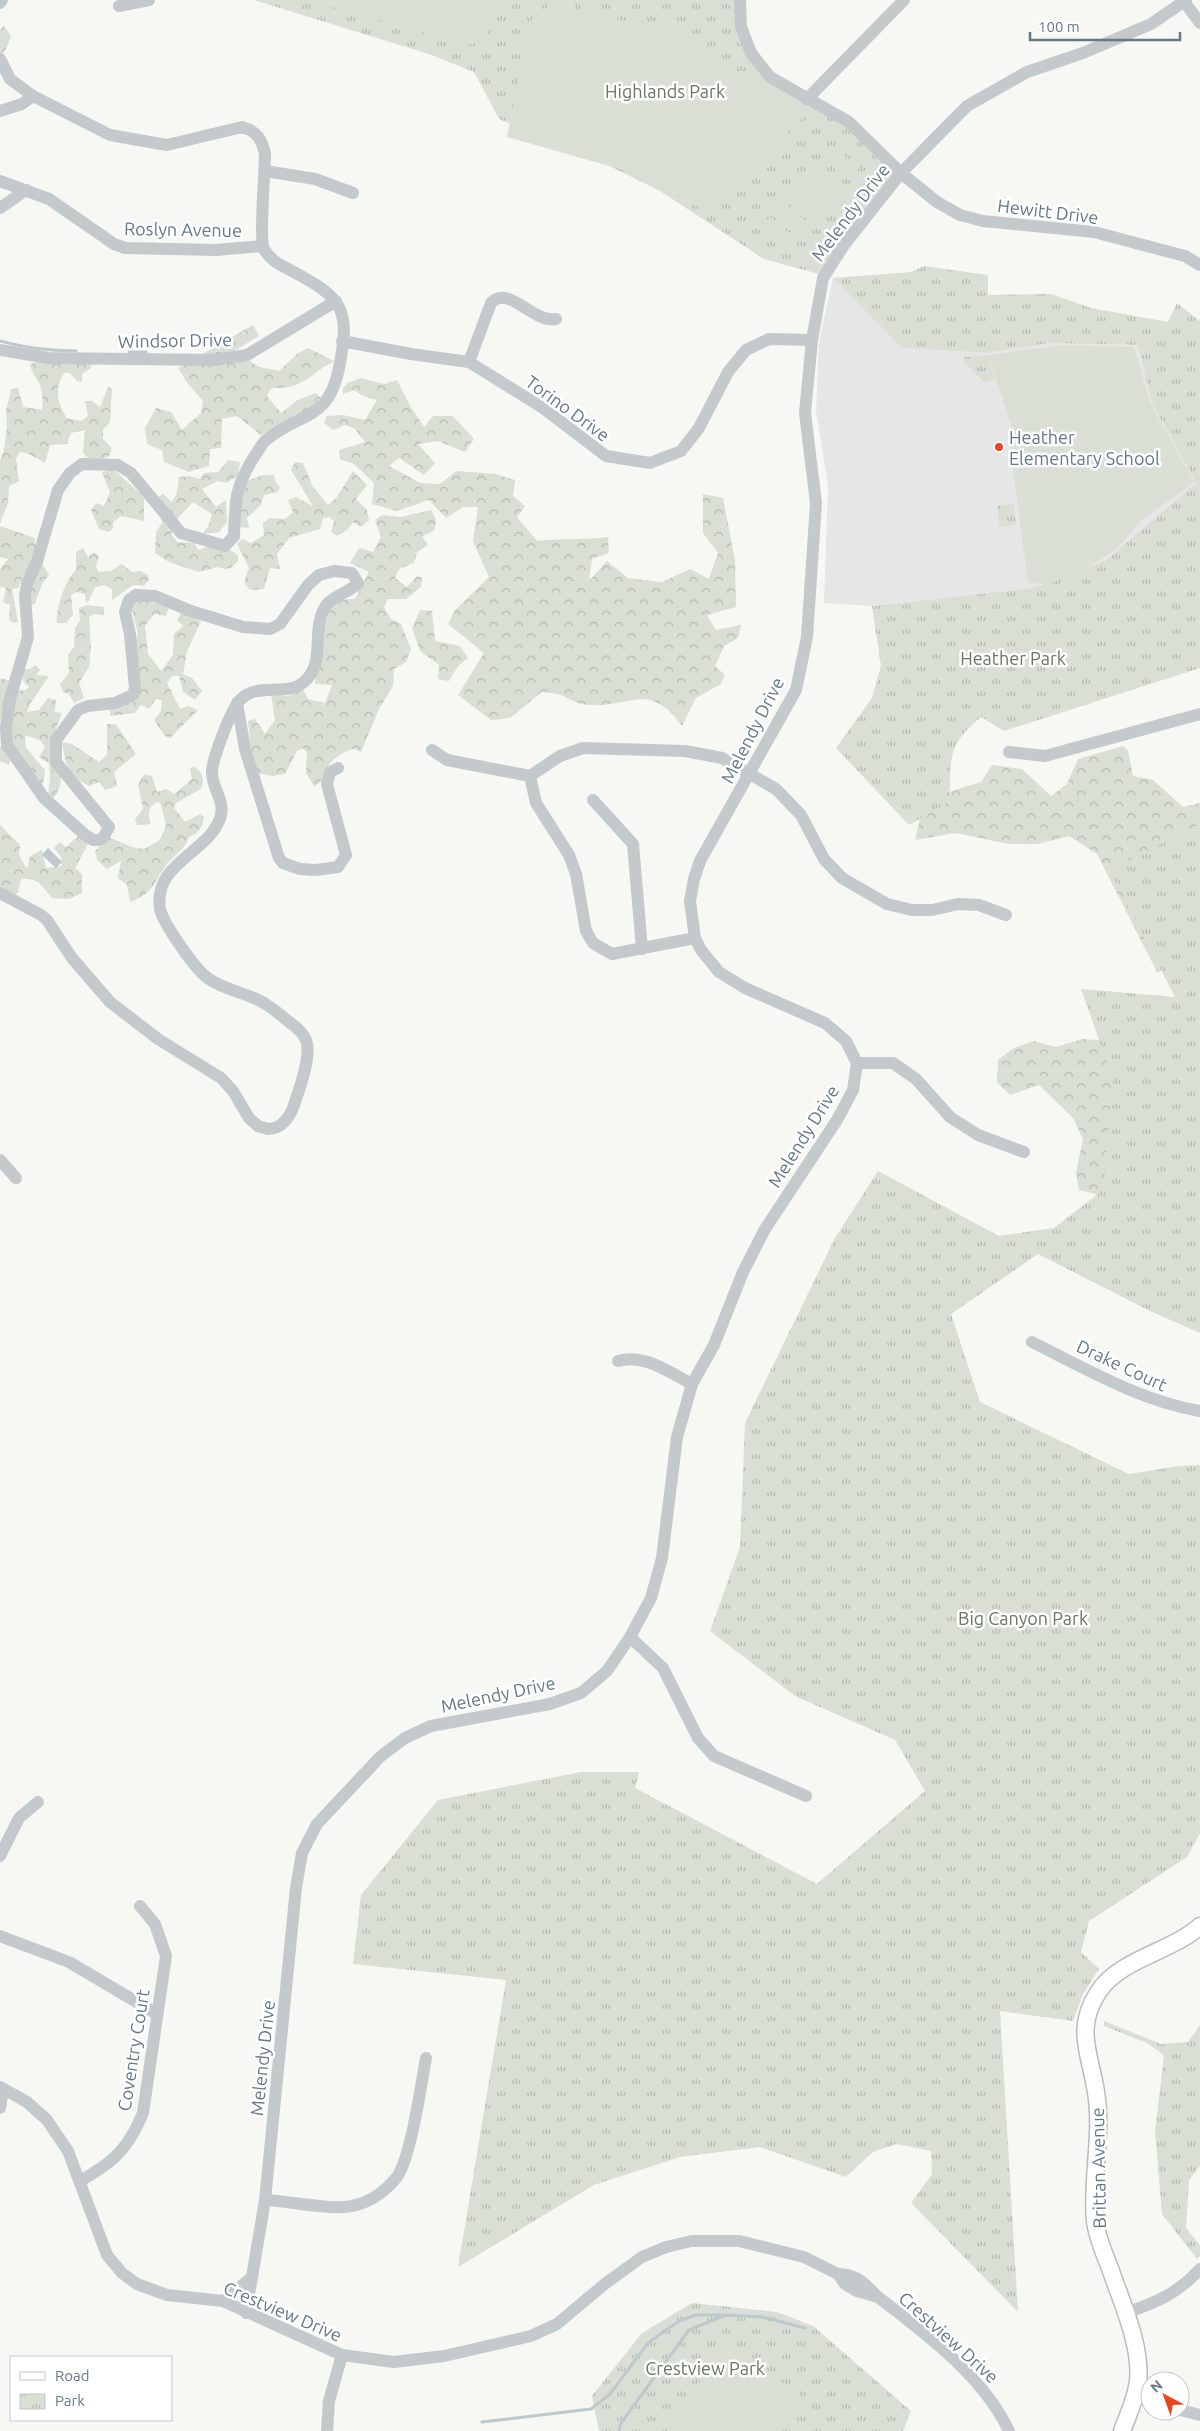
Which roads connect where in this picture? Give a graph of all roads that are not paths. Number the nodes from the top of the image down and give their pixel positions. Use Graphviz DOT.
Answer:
graph roads {
  1 [pos="149,0"];
  2 [pos="740,0"];
  3 [pos="904,0"];
  4 [pos="1184,0"];
  5 [pos="119,6"];
  6 [pos="1200,24"];
  7 [pos="0,59"];
  8 [pos="34,96"];
  9 [pos="807,99"];
  10 [pos="0,111"];
  11 [pos="265,171"];
  12 [pos="901,173"];
  13 [pos="0,181"];
  14 [pos="26,190"];
  15 [pos="353,193"];
  16 [pos="0,208"];
  17 [pos="263,246"];
  18 [pos="1200,265"];
  19 [pos="336,301"];
  20 [pos="556,319"];
  21 [pos="342,340"];
  22 [pos="812,340"];
  23 [pos="0,350"];
  24 [pos="469,362"];
  25 [pos="237,703"];
  26 [pos="1200,714"];
  27 [pos="432,750"];
  28 [pos="1009,752"];
  29 [pos="338,768"];
  30 [pos="751,774"];
  31 [pos="530,776"];
  32 [pos="593,800"];
  33 [pos="0,893"];
  34 [pos="1006,916"];
  35 [pos="695,938"];
  36 [pos="642,949"];
  37 [pos="857,1063"];
  38 [pos="1024,1152"];
  39 [pos="0,1160"];
  40 [pos="16,1178"];
  41 [pos="1032,1342"];
  42 [pos="618,1361"];
  43 [pos="692,1384"];
  44 [pos="1200,1411"];
  45 [pos="630,1637"];
  46 [pos="806,1796"];
  47 [pos="38,1802"];
  48 [pos="0,1856"];
  49 [pos="140,1906"];
  50 [pos="1200,1926"];
  51 [pos="0,1936"];
  52 [pos="157,2014"];
  53 [pos="426,2058"];
  54 [pos="2,2088"];
  55 [pos="0,2108"];
  56 [pos="80,2181"];
  57 [pos="265,2200"];
  58 [pos="1200,2269"];
  59 [pos="252,2277"];
  60 [pos="223,2301"];
  61 [pos="246,2313"];
  62 [pos="1126,2313"];
  63 [pos="342,2355"];
  64 [pos="1140,2384"];
  65 [pos="1140,2404"];
  66 [pos="327,2431"];
  67 [pos="1009,2431"];
  68 [pos="1122,2431"];
  1 -- 5 [label="street"];
  2 -- 9 [label="street, Hewitt Drive"];
  3 -- 9 [label="street"];
  4 -- 6 [label="street"];
  4 -- 12 [label="street, Melendy Drive"];
  7 -- 8 [label="street"];
  8 -- 10 [label="street"];
  8 -- 11 [label="street"];
  9 -- 12 [label="street, Hewitt Drive"];
  11 -- 15 [label="street"];
  11 -- 17 [label="street"];
  12 -- 18 [label="street, Hewitt Drive"];
  12 -- 22 [label="street, Melendy Drive"];
  13 -- 14 [label="street, Roslyn Avenue"];
  14 -- 16 [label="street"];
  14 -- 17 [label="street, Roslyn Avenue"];
  17 -- 19 [label="street"];
  19 -- 21 [label="street"];
  19 -- 23 [label="street, Windsor Drive"];
  20 -- 24 [label="street"];
  21 -- 24 [label="street, Torino Drive"];
  21 -- 25 [label="street"];
  22 -- 24 [label="street, Torino Drive"];
  22 -- 30 [label="street, Melendy Drive"];
  25 -- 29 [label="street"];
  25 -- 33 [label="street"];
  26 -- 28 [label="street"];
  27 -- 31 [label="street"];
  30 -- 31 [label="street"];
  30 -- 34 [label="street"];
  30 -- 35 [label="street, Melendy Drive"];
  31 -- 36 [label="street"];
  32 -- 36 [label="street"];
  35 -- 36 [label="street"];
  35 -- 37 [label="street, Melendy Drive"];
  37 -- 38 [label="street"];
  37 -- 43 [label="street, Melendy Drive"];
  39 -- 40 [label="street"];
  41 -- 44 [label="street, Drake Court"];
  42 -- 43 [label="street"];
  43 -- 45 [label="street, Melendy Drive"];
  45 -- 46 [label="street"];
  45 -- 57 [label="street, Melendy Drive"];
  47 -- 48 [label="street"];
  49 -- 52 [label="street, Coventry Court"];
  50 -- 62 [label="main road, Brittan Avenue"];
  51 -- 52 [label="street"];
  52 -- 56 [label="street, Coventry Court"];
  53 -- 57 [label="street"];
  54 -- 55 [label="street"];
  54 -- 56 [label="street, Crestview Drive"];
  56 -- 60 [label="street, Crestview Drive"];
  57 -- 59 [label="street, Melendy Drive"];
  58 -- 62 [label="street"];
  59 -- 60 [label="street"];
  59 -- 61 [label="street, Melendy Drive"];
  60 -- 61 [label="street, Crestview Drive"];
  61 -- 63 [label="street, Crestview Drive"];
  62 -- 64 [label="main road, Brittan Avenue"];
  63 -- 66 [label="street"];
  63 -- 67 [label="street, Crestview Drive"];
  65 -- 68 [label="main road, Brittan Avenue"];
}
